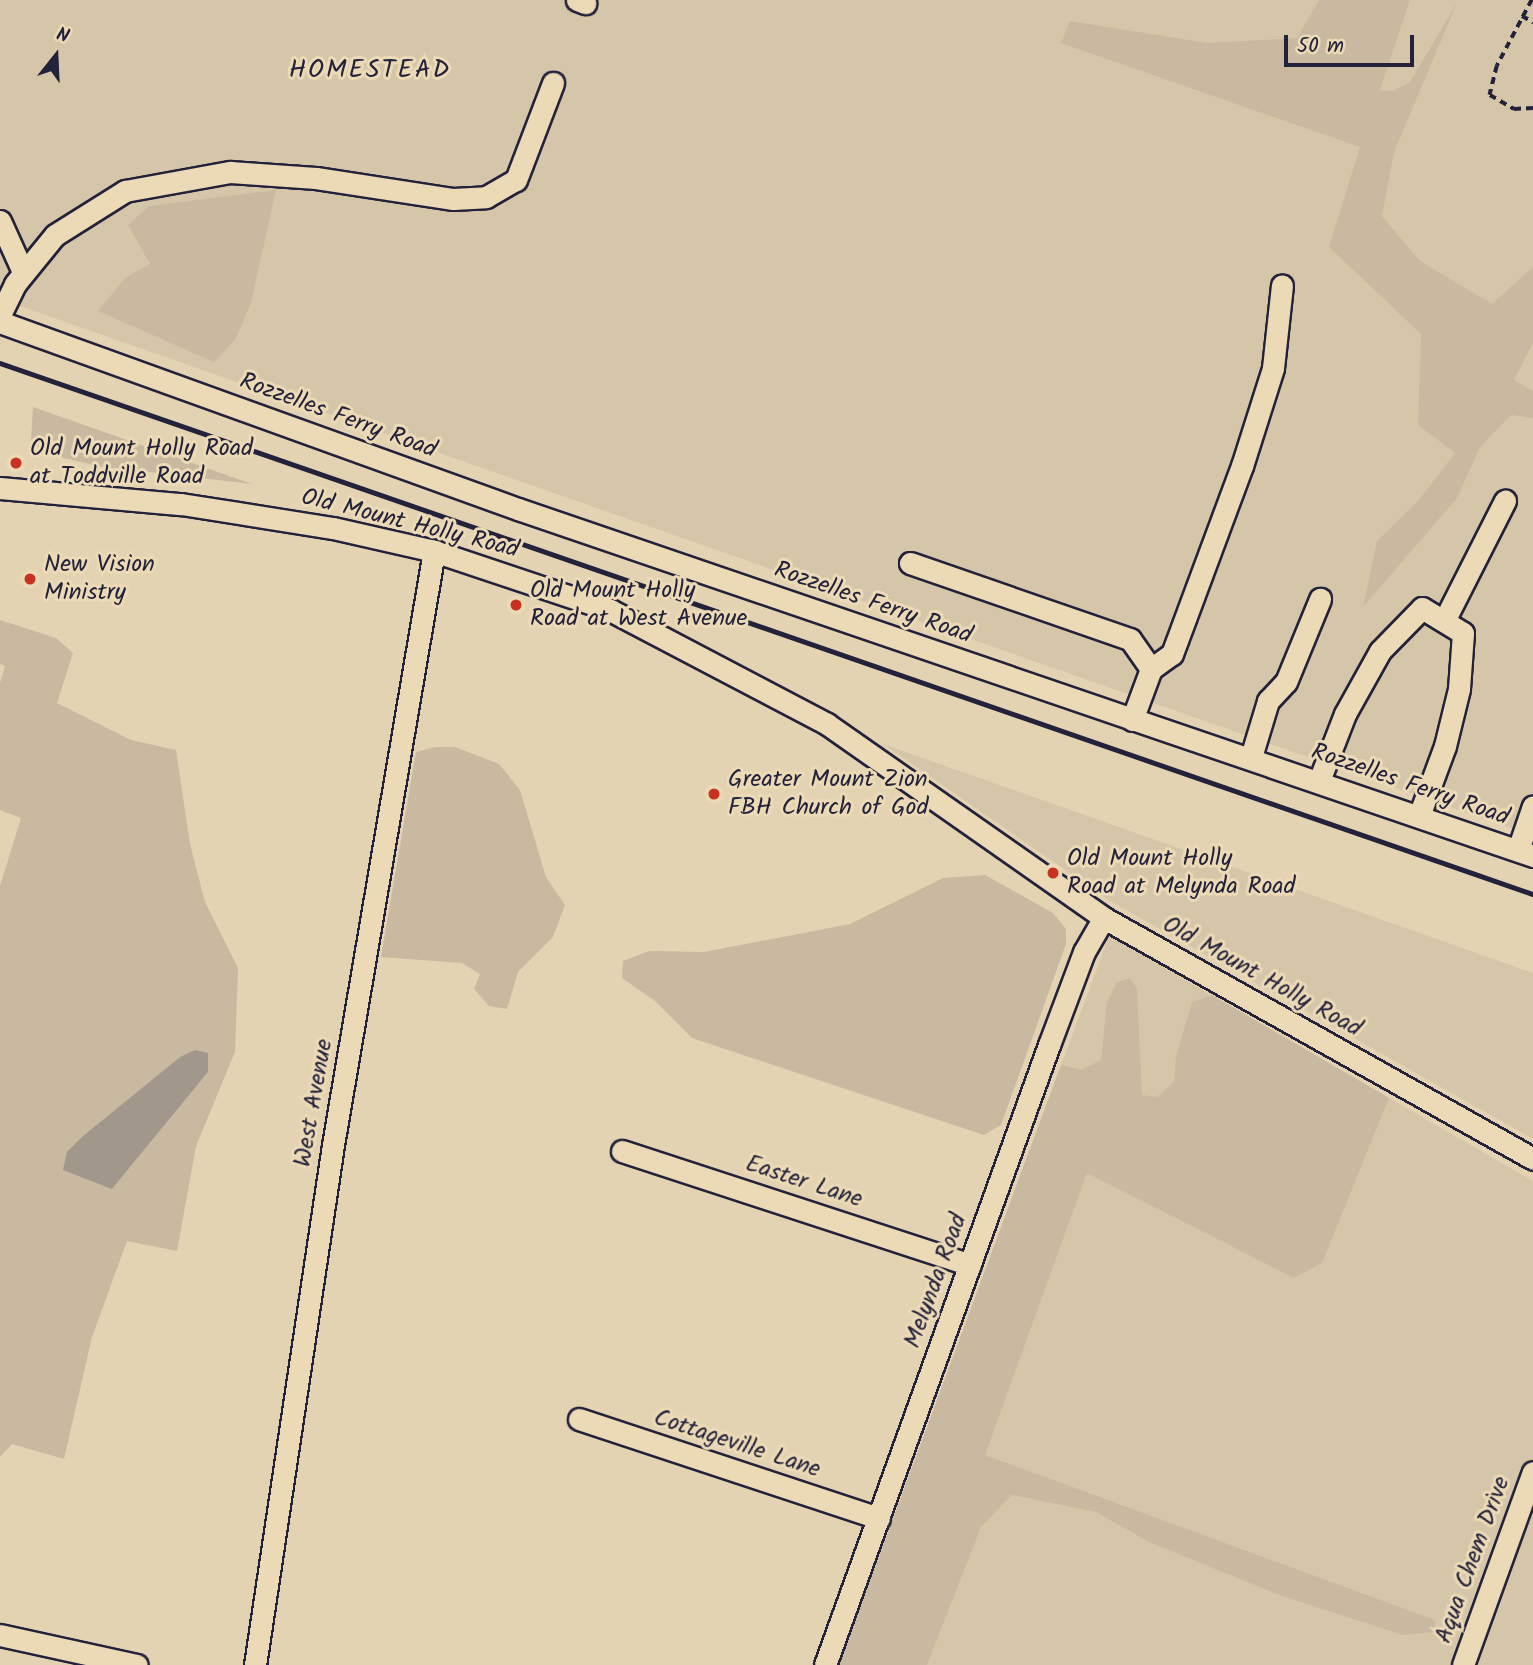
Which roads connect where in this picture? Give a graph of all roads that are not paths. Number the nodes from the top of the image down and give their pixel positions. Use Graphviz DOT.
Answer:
graph roads {
  1 [pos="553,83"];
  2 [pos="0,221"];
  3 [pos="23,272"];
  4 [pos="1282,285"];
  5 [pos="0,315"];
  6 [pos="0,322"];
  7 [pos="0,488"];
  8 [pos="1505,501"];
  9 [pos="433,551"];
  10 [pos="910,563"];
  11 [pos="1320,599"];
  12 [pos="1444,621"];
  13 [pos="1151,668"];
  14 [pos="1132,720"];
  15 [pos="1251,757"];
  16 [pos="1318,781"];
  17 [pos="1533,806"];
  18 [pos="1419,816"];
  19 [pos="1525,853"];
  20 [pos="1104,918"];
  21 [pos="622,1151"];
  22 [pos="1533,1159"];
  23 [pos="970,1265"];
  24 [pos="579,1419"];
  25 [pos="1533,1472"];
  26 [pos="880,1518"];
  27 [pos="0,1635"];
  28 [pos="136,1665"];
  29 [pos="255,1665"];
  30 [pos="825,1665"];
  31 [pos="1463,1665"];
  1 -- 3 [label="street"];
  2 -- 3 [label="street"];
  3 -- 5 [label="street"];
  4 -- 13 [label="street"];
  6 -- 14 [label="street, Rozzelles Ferry Road"];
  7 -- 9 [label="street, Old Mount Holly Road"];
  8 -- 12 [label="street"];
  9 -- 20 [label="street, Old Mount Holly Road"];
  9 -- 29 [label="street, West Avenue"];
  10 -- 13 [label="street"];
  11 -- 15 [label="street"];
  12 -- 16 [label="street"];
  12 -- 18 [label="street"];
  13 -- 14 [label="street"];
  14 -- 15 [label="street, Rozzelles Ferry Road"];
  15 -- 16 [label="street, Rozzelles Ferry Road"];
  16 -- 18 [label="street, Rozzelles Ferry Road"];
  17 -- 19 [label="street"];
  18 -- 19 [label="street, Rozzelles Ferry Road"];
  20 -- 22 [label="street, Old Mount Holly Road"];
  20 -- 23 [label="street, Melynda Road"];
  21 -- 23 [label="street, Easter Lane"];
  23 -- 26 [label="street, Melynda Road"];
  24 -- 26 [label="street, Cottageville Lane"];
  25 -- 31 [label="street, Aqua Chem Drive"];
  26 -- 30 [label="street, Melynda Road"];
  27 -- 28 [label="street"];
}
